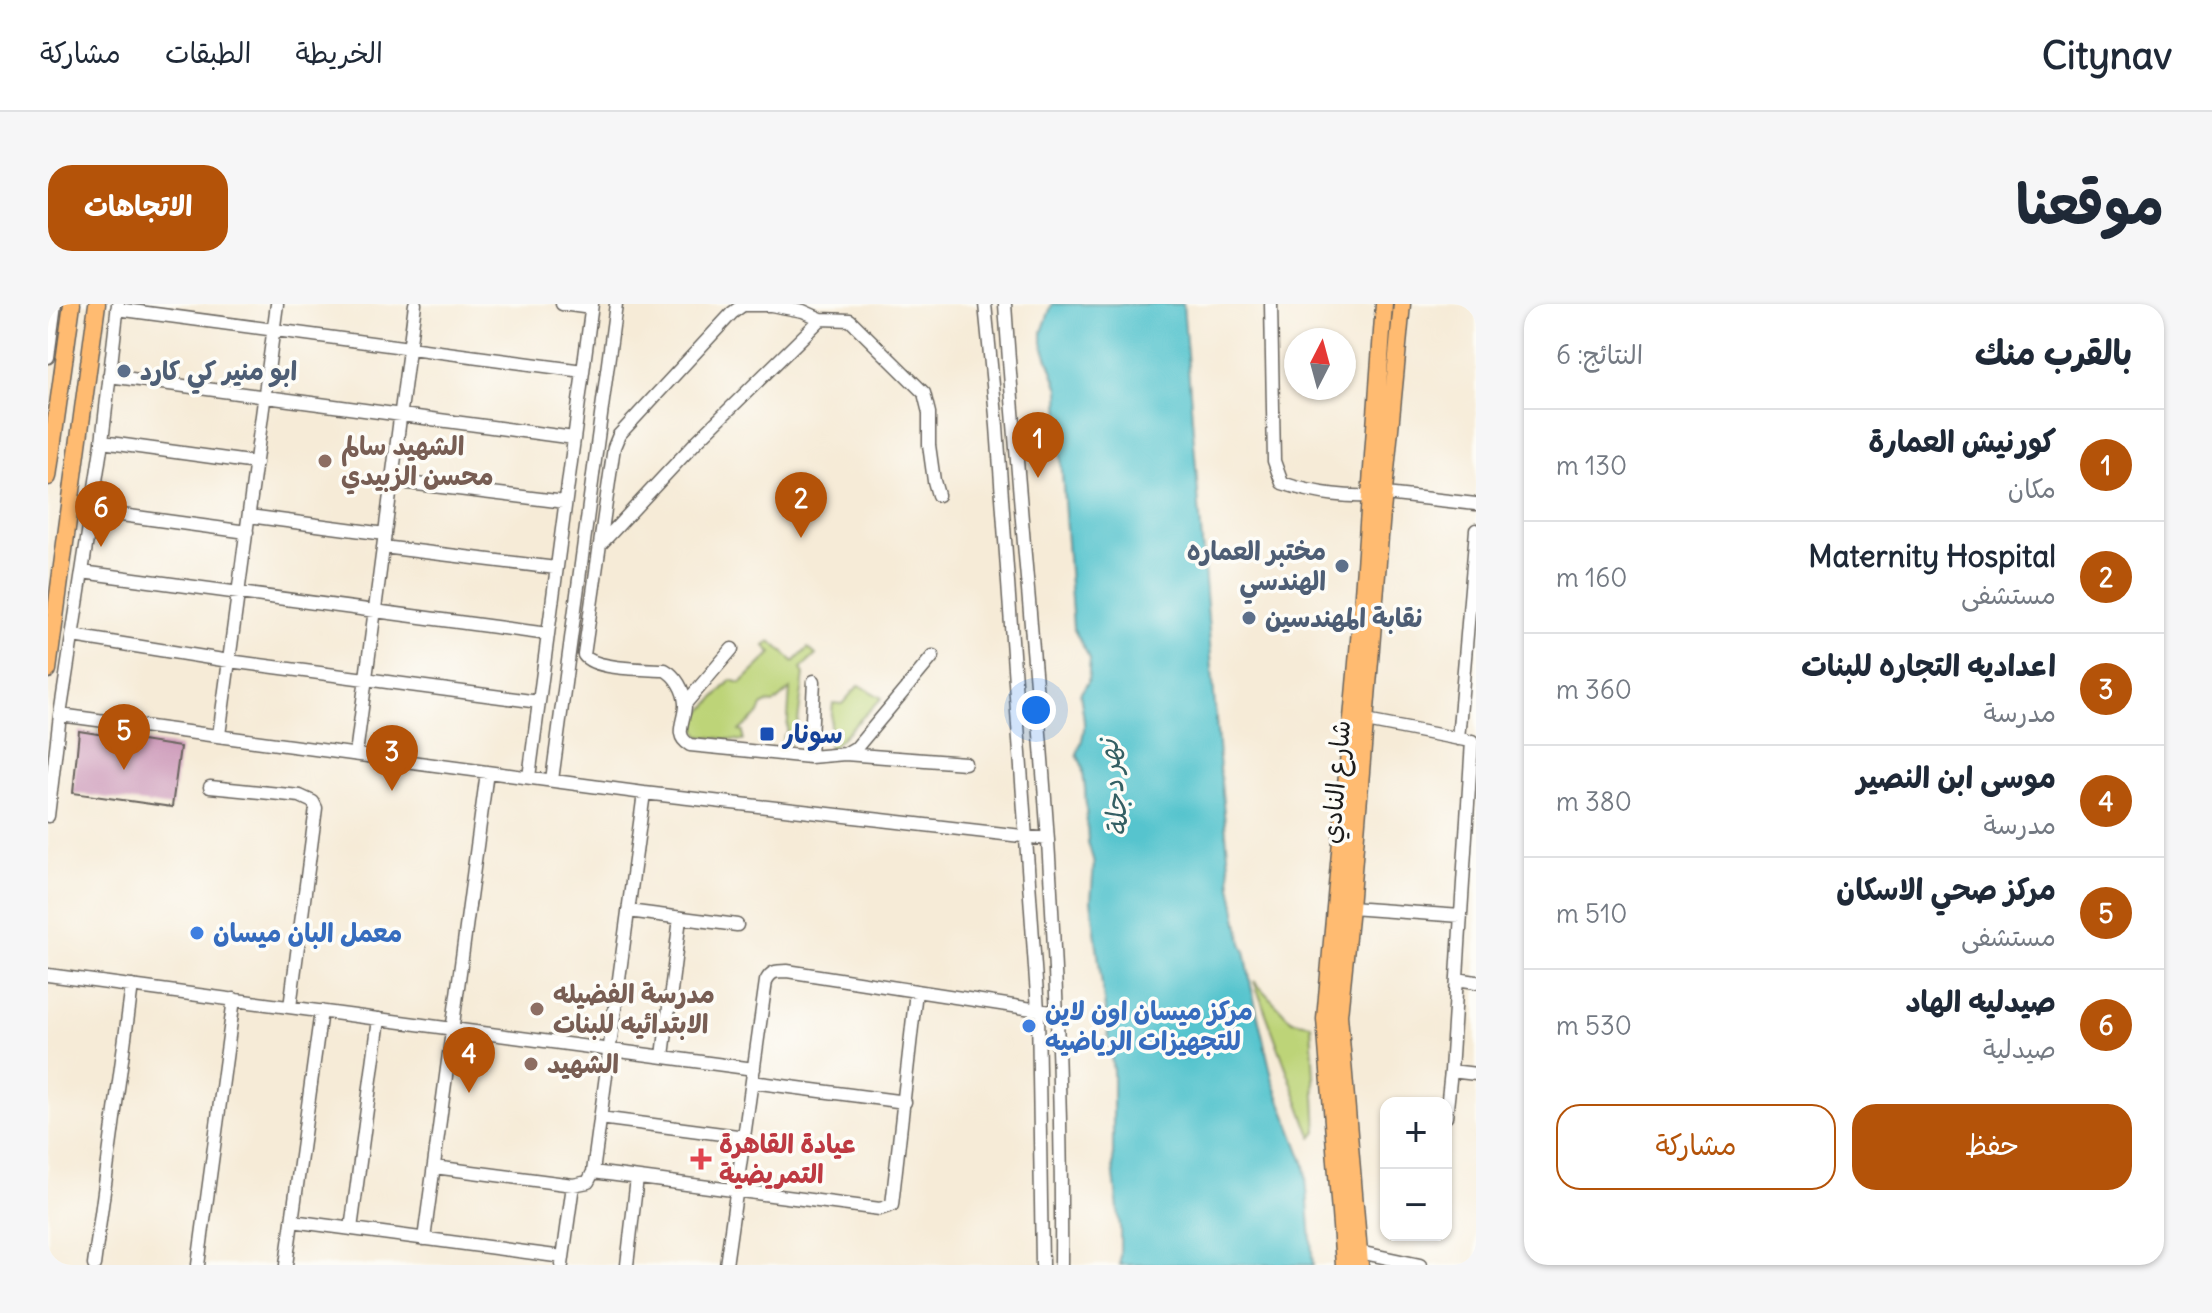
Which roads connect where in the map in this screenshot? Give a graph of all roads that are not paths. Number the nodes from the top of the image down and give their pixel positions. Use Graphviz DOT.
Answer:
graph roads {
  1 [pos="55,304"];
  2 [pos="72,304"];
  3 [pos="97,304"];
  4 [pos="277,304"];
  5 [pos="415,304"];
  6 [pos="562,304"];
  7 [pos="616,304"];
  8 [pos="985,304"];
  9 [pos="1005,304"];
  10 [pos="1271,304"];
  11 [pos="1384,304"];
  12 [pos="1402,304"];
  13 [pos="118,306"];
  14 [pos="591,306"];
  15 [pos="821,319"];
  16 [pos="274,329"];
  17 [pos="409,347"];
  18 [pos="48,357"];
  19 [pos="583,371"];
  20 [pos="109,376"];
  21 [pos="580,392"];
  22 [pos="604,395"];
  23 [pos="265,397"];
  24 [pos="400,415"];
  25 [pos="574,438"];
  26 [pos="102,442"];
  27 [pos="256,463"];
  28 [pos="48,477"];
  29 [pos="392,481"];
  30 [pos="938,495"];
  31 [pos="1378,495"];
  32 [pos="565,502"];
  33 [pos="1476,504"];
  34 [pos="92,511"];
  35 [pos="249,516"];
  36 [pos="1476,530"];
  37 [pos="247,532"];
  38 [pos="384,541"];
  39 [pos="600,545"];
  40 [pos="556,568"];
  41 [pos="82,572"];
  42 [pos="238,593"];
  43 [pos="375,611"];
  44 [pos="548,634"];
  45 [pos="73,636"];
  46 [pos="732,649"];
  47 [pos="933,656"];
  48 [pos="229,661"];
  49 [pos="48,670"];
  50 [pos="366,679"];
  51 [pos="814,681"];
  52 [pos="539,702"];
  53 [pos="685,704"];
  54 [pos="60,715"];
  55 [pos="1366,721"];
  56 [pos="219,735"];
  57 [pos="1458,739"];
  58 [pos="1474,741"];
  59 [pos="356,754"];
  60 [pos="845,754"];
  61 [pos="810,757"];
  62 [pos="965,763"];
  63 [pos="487,772"];
  64 [pos="529,777"];
  65 [pos="552,780"];
  66 [pos="210,787"];
  67 [pos="644,793"];
  68 [pos="48,816"];
  69 [pos="1027,837"];
  70 [pos="1048,839"];
  71 [pos="1469,894"];
  72 [pos="1350,908"];
  73 [pos="628,911"];
  74 [pos="1461,916"];
  75 [pos="680,918"];
  76 [pos="737,925"];
  77 [pos="48,975"];
  78 [pos="1457,979"];
  79 [pos="1476,982"];
  80 [pos="132,986"];
  81 [pos="916,991"];
  82 [pos="234,999"];
  83 [pos="290,1007"];
  84 [pos="1038,1010"];
  85 [pos="321,1011"];
  86 [pos="1058,1013"];
  87 [pos="379,1019"];
  88 [pos="452,1029"];
  89 [pos="609,1050"];
  90 [pos="663,1056"];
  91 [pos="1451,1071"];
  92 [pos="1476,1074"];
  93 [pos="753,1076"];
  94 [pos="1448,1097"];
  95 [pos="905,1102"];
  96 [pos="600,1118"];
  97 [pos="745,1137"];
  98 [pos="434,1167"];
  99 [pos="593,1172"];
  100 [pos="637,1178"];
  101 [pos="573,1185"];
  102 [pos="738,1192"];
  103 [pos="292,1221"];
  104 [pos="351,1229"];
  105 [pos="424,1239"];
  106 [pos="1359,1258"];
  107 [pos="563,1261"];
  108 [pos="94,1265"];
  109 [pos="198,1265"];
  110 [pos="286,1265"];
  111 [pos="627,1265"];
  112 [pos="726,1265"];
  113 [pos="1042,1265"];
  114 [pos="1061,1265"];
  115 [pos="1344,1265"];
  116 [pos="1420,1265"];
  1 -- 18 [label="street"];
  2 -- 28 [label="main road"];
  3 -- 49 [label="main road"];
  4 -- 16 [label="street"];
  5 -- 17 [label="street"];
  6 -- 14 [label="street"];
  7 -- 22 [label="street"];
  8 -- 69 [label="street"];
  9 -- 70 [label="street"];
  10 -- 31 [label="street"];
  11 -- 31 [label="main road, شارع النادي"];
  12 -- 31 [label="main road, شارع النادي"];
  13 -- 16 [label="street"];
  13 -- 20 [label="street"];
  14 -- 19 [label="street"];
  15 -- 30 [label="street"];
  15 -- 39 [label="street"];
  15 -- 39 [label="street"];
  16 -- 17 [label="street"];
  16 -- 23 [label="street"];
  17 -- 19 [label="street"];
  17 -- 24 [label="street"];
  19 -- 21 [label="street"];
  20 -- 23 [label="street"];
  20 -- 26 [label="street"];
  21 -- 22 [label="street"];
  21 -- 25 [label="street"];
  22 -- 65 [label="street"];
  23 -- 24 [label="street"];
  23 -- 27 [label="street"];
  24 -- 25 [label="street"];
  24 -- 29 [label="street"];
  25 -- 32 [label="street"];
  26 -- 27 [label="street"];
  26 -- 34 [label="street"];
  27 -- 35 [label="street"];
  29 -- 32 [label="street"];
  29 -- 38 [label="street"];
  31 -- 33 [label="street"];
  31 -- 55 [label="main road, شارع النادي"];
  31 -- 115 [label="main road, شارع النادي"];
  32 -- 40 [label="street"];
  34 -- 37 [label="street"];
  34 -- 41 [label="street"];
  35 -- 37 [label="street"];
  35 -- 38 [label="street"];
  36 -- 57 [label="street"];
  37 -- 42 [label="street"];
  38 -- 40 [label="street"];
  38 -- 43 [label="street"];
  39 -- 53 [label="street"];
  40 -- 44 [label="street"];
  41 -- 42 [label="street"];
  41 -- 45 [label="street"];
  42 -- 43 [label="street"];
  42 -- 48 [label="street"];
  43 -- 44 [label="street"];
  43 -- 50 [label="street"];
  44 -- 52 [label="street"];
  45 -- 48 [label="street"];
  45 -- 54 [label="street"];
  46 -- 53 [label="street"];
  47 -- 60 [label="street"];
  48 -- 50 [label="street"];
  48 -- 56 [label="street"];
  50 -- 52 [label="street"];
  50 -- 59 [label="street"];
  51 -- 61 [label="street"];
  52 -- 64 [label="street"];
  53 -- 61 [label="street"];
  54 -- 56 [label="street"];
  54 -- 68 [label="street"];
  55 -- 57 [label="street"];
  55 -- 72 [label="main road, شارع النادي"];
  56 -- 59 [label="street"];
  57 -- 58 [label="street"];
  58 -- 71 [label="street"];
  59 -- 63 [label="street"];
  60 -- 61 [label="street"];
  60 -- 62 [label="street"];
  63 -- 64 [label="street"];
  63 -- 88 [label="street"];
  64 -- 65 [label="street"];
  65 -- 67 [label="street"];
  66 -- 83 [label="street"];
  67 -- 69 [label="street"];
  67 -- 73 [label="street"];
  69 -- 70 [label="street"];
  69 -- 84 [label="street"];
  70 -- 86 [label="street"];
  71 -- 74 [label="street"];
  72 -- 74 [label="street"];
  72 -- 106 [label="main road, شارع النادي"];
  73 -- 75 [label="street"];
  73 -- 89 [label="street"];
  74 -- 78 [label="street"];
  75 -- 76 [label="street"];
  75 -- 90 [label="street"];
  77 -- 80 [label="street"];
  78 -- 79 [label="street"];
  78 -- 91 [label="street"];
  80 -- 82 [label="street"];
  80 -- 108 [label="street"];
  81 -- 84 [label="street"];
  81 -- 93 [label="street"];
  81 -- 95 [label="street"];
  82 -- 83 [label="street"];
  82 -- 109 [label="street"];
  83 -- 85 [label="street"];
  84 -- 86 [label="street"];
  84 -- 113 [label="street"];
  85 -- 87 [label="street"];
  85 -- 103 [label="street"];
  86 -- 114 [label="street"];
  87 -- 88 [label="street"];
  87 -- 104 [label="street"];
  88 -- 89 [label="street"];
  88 -- 98 [label="street"];
  89 -- 90 [label="street"];
  89 -- 96 [label="street"];
  90 -- 93 [label="street"];
  91 -- 92 [label="street"];
  91 -- 94 [label="street"];
  93 -- 95 [label="street"];
  93 -- 97 [label="street"];
  95 -- 102 [label="street"];
  96 -- 97 [label="street"];
  96 -- 99 [label="street"];
  97 -- 102 [label="street"];
  98 -- 101 [label="street"];
  98 -- 105 [label="street"];
  99 -- 100 [label="street"];
  99 -- 101 [label="street"];
  100 -- 102 [label="street"];
  100 -- 111 [label="street"];
  101 -- 107 [label="street"];
  102 -- 112 [label="street"];
  103 -- 104 [label="street"];
  103 -- 110 [label="street"];
  104 -- 105 [label="street"];
  105 -- 107 [label="street"];
  106 -- 116 [label="street"];
}
